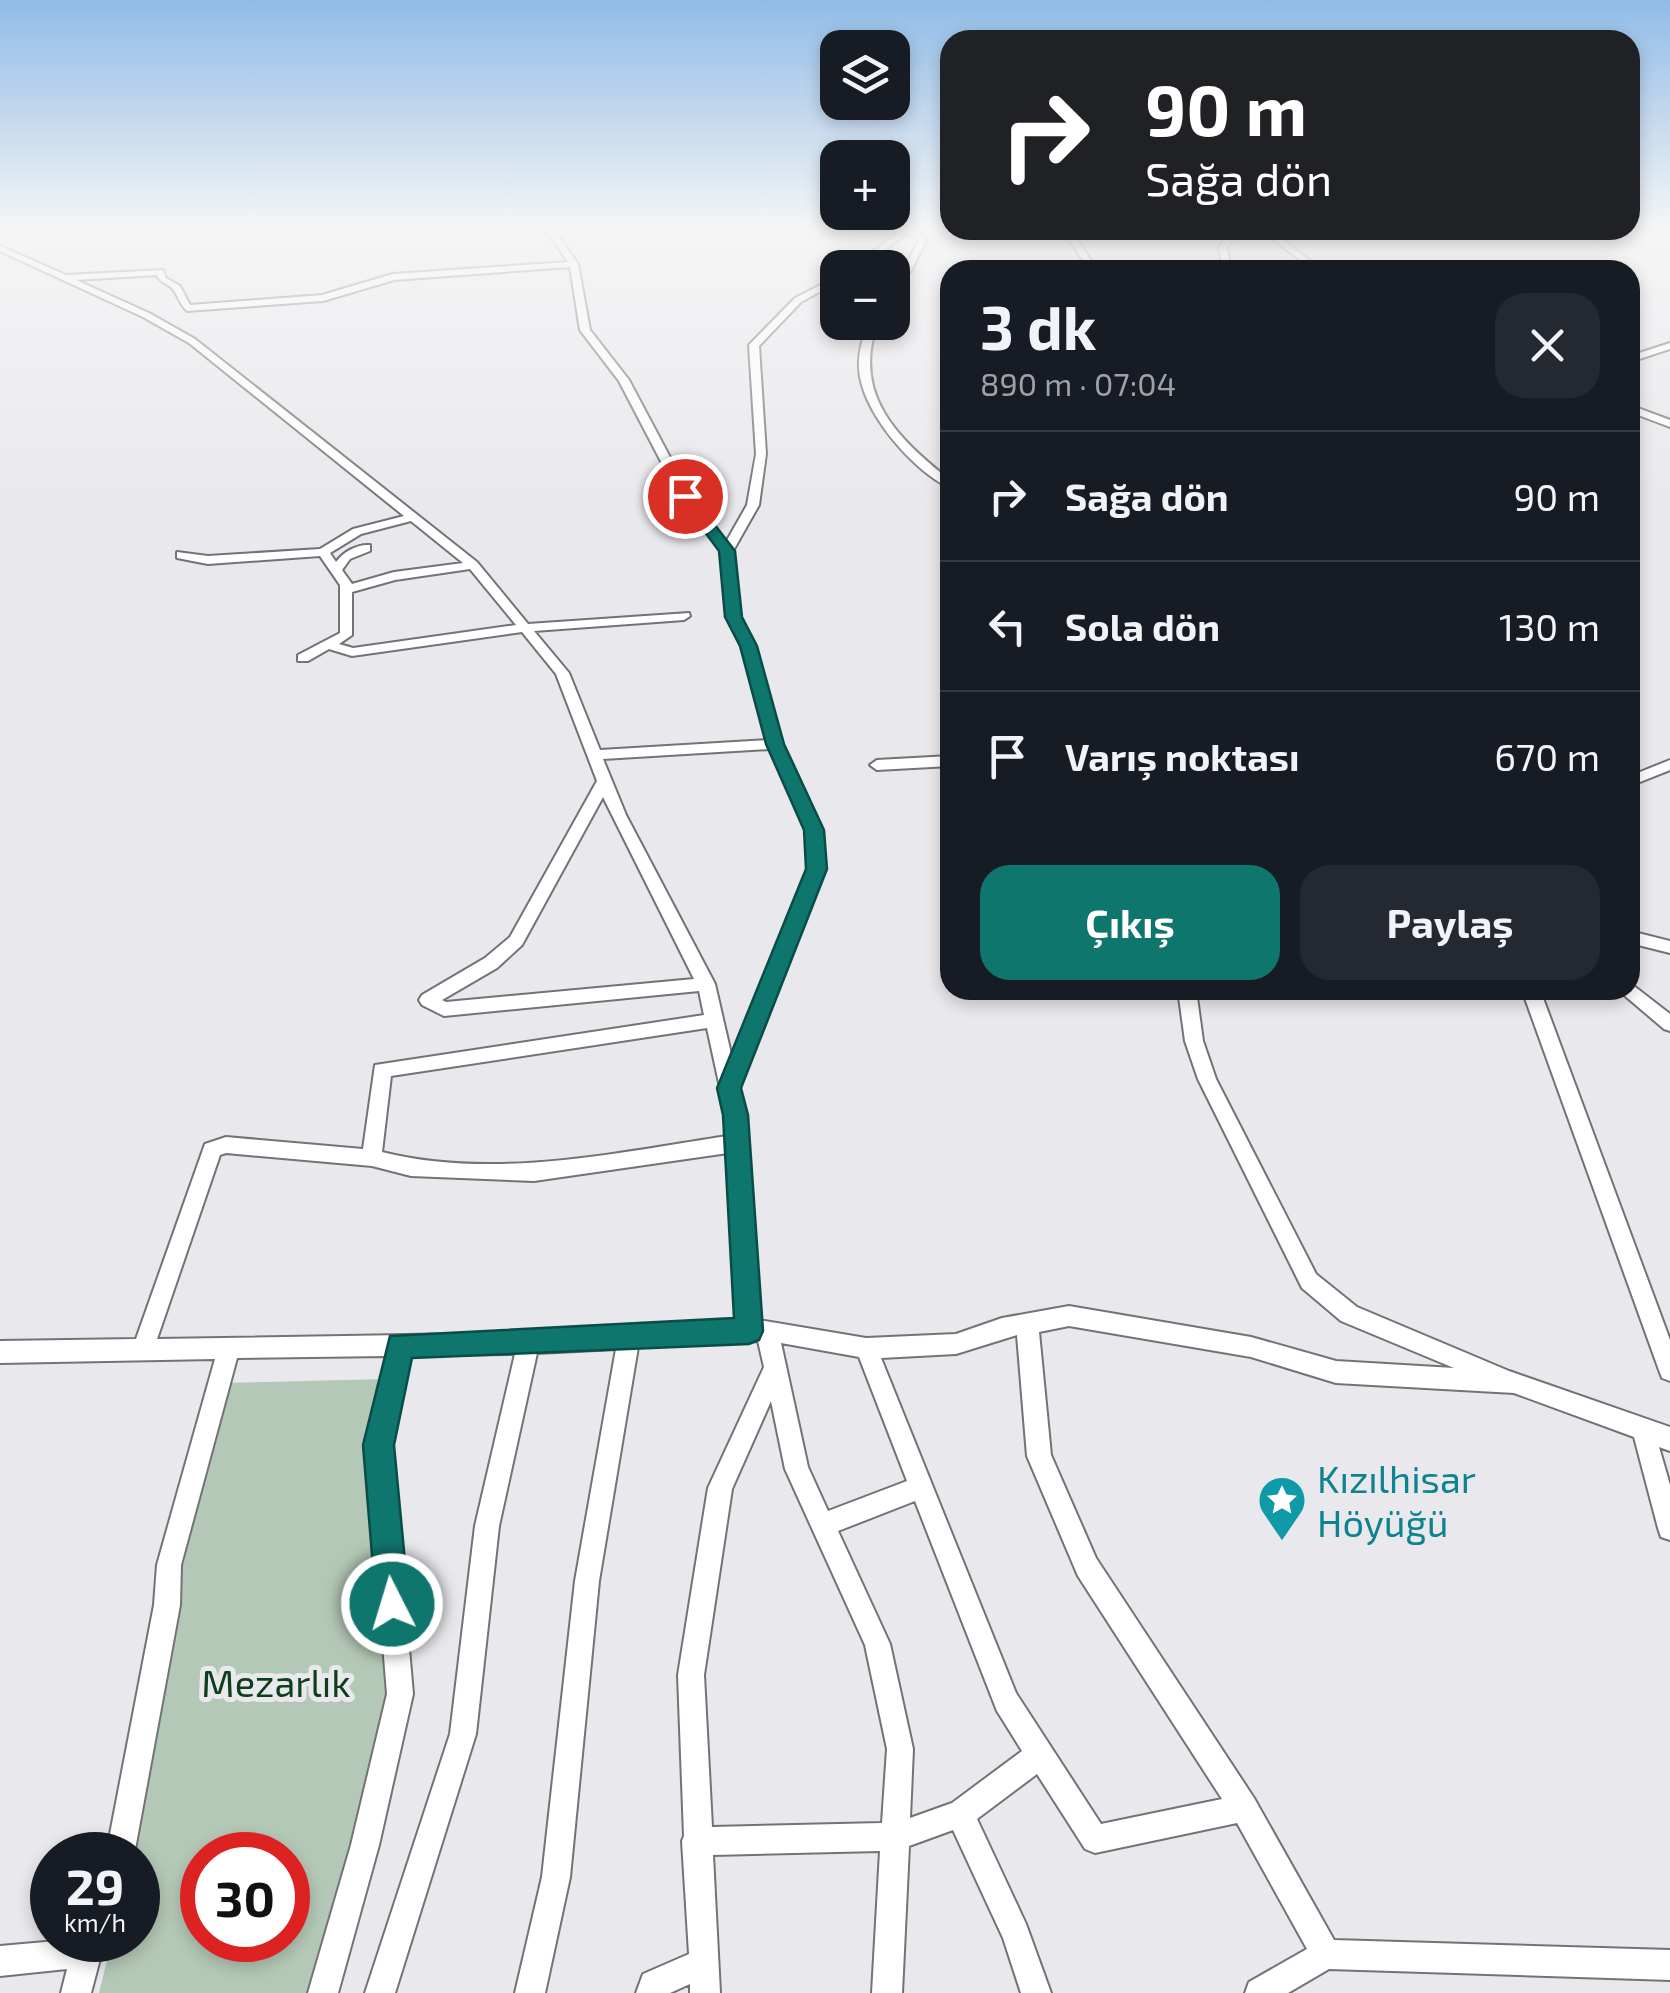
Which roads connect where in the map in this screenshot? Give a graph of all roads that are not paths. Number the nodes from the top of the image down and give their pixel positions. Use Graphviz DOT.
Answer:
graph roads {
  1 [pos="160,320"];
  2 [pos="583,320"];
  3 [pos="778,320"];
  4 [pos="865,340"];
  5 [pos="1670,346"];
  6 [pos="1640,356"];
  7 [pos="1640,412"];
  8 [pos="1670,424"];
  9 [pos="940,478"];
  10 [pos="415,516"];
  11 [pos="377,524"];
  12 [pos="727,551"];
  13 [pos="323,552"];
  14 [pos="181,555"];
  15 [pos="473,565"];
  16 [pos="336,570"];
  17 [pos="346,590"];
  18 [pos="684,616"];
  19 [pos="530,630"];
  20 [pos="329,645"];
  21 [pos="303,658"];
  22 [pos="775,744"];
  23 [pos="596,755"];
  24 [pos="940,762"];
  25 [pos="1670,764"];
  26 [pos="877,765"];
  27 [pos="1640,777"];
  28 [pos="605,781"];
  29 [pos="1640,940"];
  30 [pos="1670,948"];
  31 [pos="706,984"];
  32 [pos="1640,998"];
  33 [pos="1189,1000"];
  34 [pos="1535,1000"];
  35 [pos="714,1020"];
  36 [pos="1670,1024"];
  37 [pos="729,1088"];
  38 [pos="737,1144"];
  39 [pos="372,1158"];
  40 [pos="1028,1322"];
  41 [pos="758,1330"];
  42 [pos="630,1339"];
  43 [pos="528,1343"];
  44 [pos="400,1345"];
  45 [pos="229,1348"];
  46 [pos="866,1348"];
  47 [pos="143,1349"];
  48 [pos="0,1352"];
  49 [pos="775,1367"];
  50 [pos="1670,1370"];
  51 [pos="1514,1382"];
  52 [pos="1643,1428"];
  53 [pos="1670,1439"];
  54 [pos="918,1488"];
  55 [pos="823,1525"];
  56 [pos="1670,1528"];
  57 [pos="1040,1755"];
  58 [pos="1244,1808"];
  59 [pos="960,1814"];
  60 [pos="124,1832"];
  61 [pos="895,1837"];
  62 [pos="696,1840"];
  63 [pos="1326,1954"];
  64 [pos="30,1956"];
  65 [pos="0,1961"];
  66 [pos="84,1962"];
  67 [pos="1670,1965"];
  68 [pos="704,1978"];
  69 [pos="76,1993"];
  70 [pos="322,1993"];
  71 [pos="380,1993"];
  72 [pos="530,1993"];
  73 [pos="652,1993"];
  74 [pos="887,1993"];
  75 [pos="1036,1993"];
  76 [pos="1260,1993"];
  1 -- 10 [label="street"];
  2 -- 12 [label="street"];
  3 -- 12 [label="street"];
  4 -- 9 [label="street"];
  5 -- 6 [label="street"];
  7 -- 8 [label="street"];
  10 -- 11 [label="street"];
  10 -- 15 [label="street"];
  11 -- 13 [label="street"];
  11 -- 16 [label="street"];
  12 -- 22 [label="street"];
  13 -- 14 [label="street"];
  13 -- 16 [label="street"];
  15 -- 17 [label="street"];
  15 -- 19 [label="street"];
  16 -- 17 [label="street"];
  17 -- 20 [label="street"];
  18 -- 19 [label="street"];
  19 -- 20 [label="street"];
  19 -- 23 [label="street"];
  20 -- 21 [label="street"];
  22 -- 23 [label="street"];
  22 -- 37 [label="street"];
  23 -- 28 [label="street"];
  24 -- 26 [label="street"];
  25 -- 27 [label="street"];
  28 -- 31 [label="street"];
  28 -- 31 [label="street"];
  29 -- 30 [label="street"];
  31 -- 35 [label="street"];
  32 -- 36 [label="street"];
  33 -- 51 [label="street"];
  34 -- 50 [label="street"];
  35 -- 37 [label="street"];
  35 -- 39 [label="street"];
  37 -- 38 [label="street"];
  38 -- 39 [label="street"];
  38 -- 41 [label="street"];
  39 -- 47 [label="street"];
  40 -- 46 [label="street"];
  40 -- 51 [label="street"];
  40 -- 58 [label="street"];
  41 -- 42 [label="street"];
  41 -- 46 [label="street"];
  41 -- 49 [label="street"];
  42 -- 43 [label="street"];
  42 -- 72 [label="street"];
  43 -- 44 [label="street"];
  43 -- 71 [label="street"];
  44 -- 45 [label="street"];
  44 -- 70 [label="street"];
  45 -- 47 [label="street"];
  45 -- 60 [label="street"];
  46 -- 54 [label="street"];
  47 -- 48 [label="street"];
  49 -- 55 [label="street"];
  49 -- 62 [label="street"];
  51 -- 52 [label="street"];
  52 -- 53 [label="street"];
  52 -- 56 [label="street"];
  54 -- 55 [label="street"];
  54 -- 57 [label="street"];
  55 -- 61 [label="street"];
  57 -- 58 [label="street"];
  57 -- 59 [label="street"];
  58 -- 63 [label="street"];
  59 -- 61 [label="street"];
  59 -- 75 [label="street"];
  61 -- 62 [label="street"];
  61 -- 74 [label="street"];
  62 -- 68 [label="street"];
  63 -- 67 [label="street"];
  63 -- 76 [label="street"];
  64 -- 65 [label="street"];
  66 -- 69 [label="street"];
  68 -- 73 [label="street"];
}
